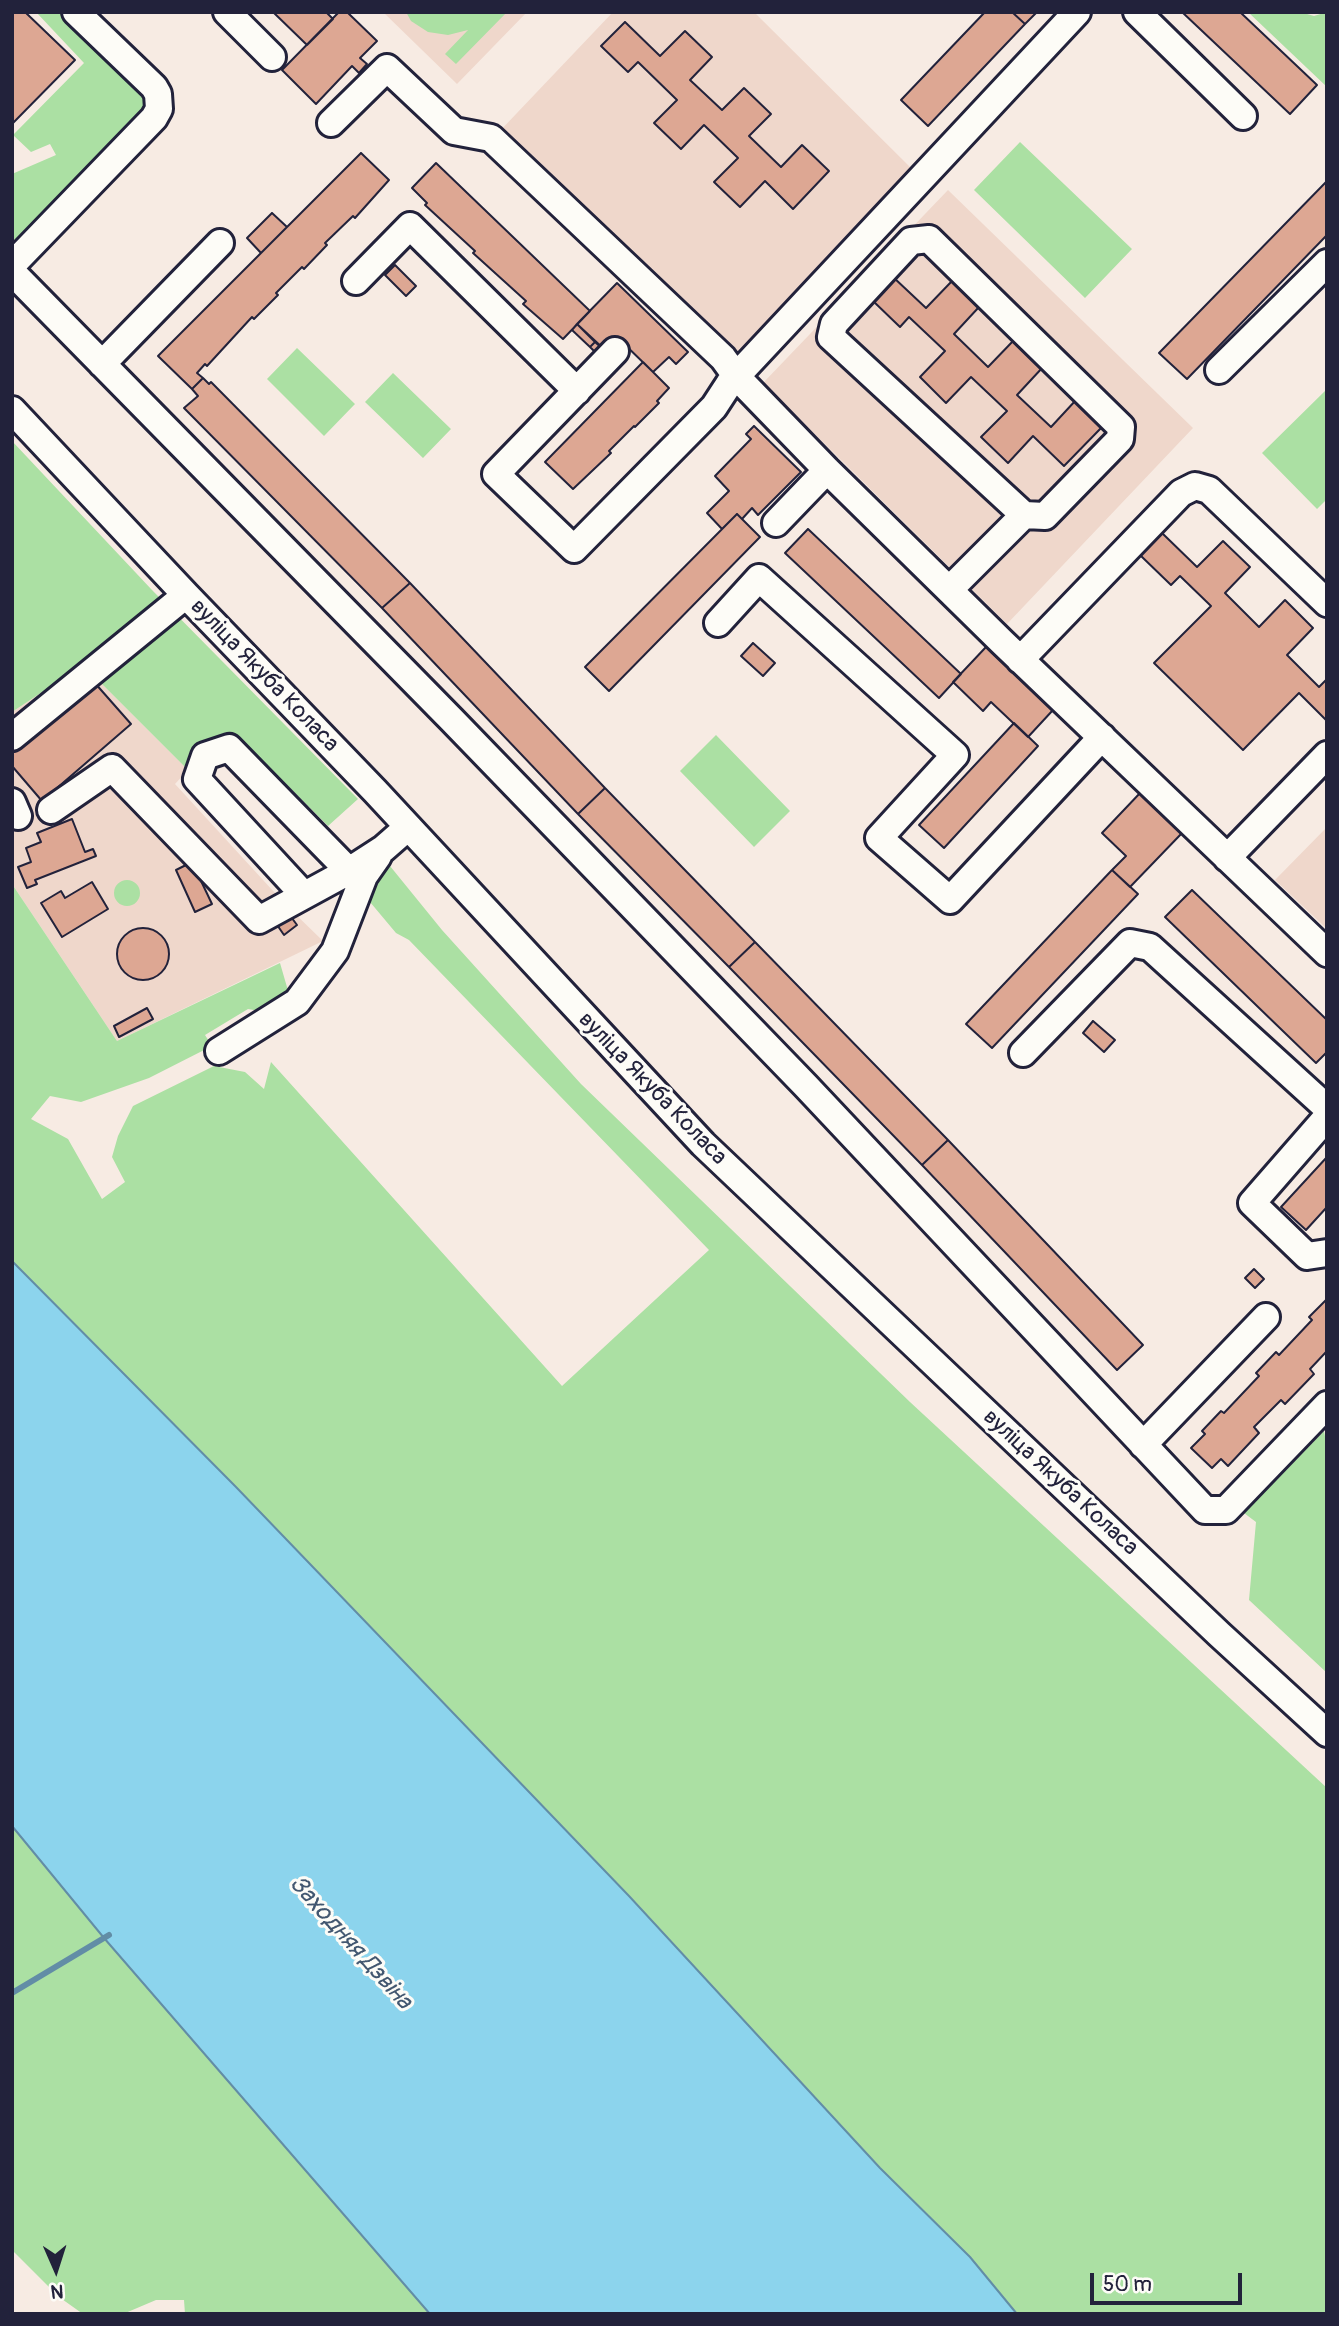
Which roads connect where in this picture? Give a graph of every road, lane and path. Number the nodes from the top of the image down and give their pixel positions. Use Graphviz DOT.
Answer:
graph roads {
  1 [pos="76,12"];
  2 [pos="227,12"];
  3 [pos="1077,12"];
  4 [pos="1137,12"];
  5 [pos="272,57"];
  6 [pos="1243,116"];
  7 [pos="331,123"];
  8 [pos="220,243"];
  9 [pos="1327,263"];
  10 [pos="12,265"];
  11 [pos="12,272"];
  12 [pos="356,281"];
  13 [pos="615,351"];
  14 [pos="102,364"];
  15 [pos="1219,370"];
  16 [pos="736,376"];
  17 [pos="577,391"];
  18 [pos="12,410"];
  19 [pos="827,470"];
  20 [pos="1024,515"];
  21 [pos="776,523"];
  22 [pos="950,589"];
  23 [pos="186,595"];
  24 [pos="1327,603"];
  25 [pos="718,623"];
  26 [pos="1020,660"];
  27 [pos="12,737"];
  28 [pos="1102,737"];
  29 [pos="1327,755"];
  30 [pos="51,810"];
  31 [pos="407,828"];
  32 [pos="383,849"];
  33 [pos="1227,858"];
  34 [pos="349,871"];
  35 [pos="304,895"];
  36 [pos="1327,953"];
  37 [pos="219,1051"];
  38 [pos="1023,1052"];
  39 [pos="1327,1108"];
  40 [pos="1327,1117"];
  41 [pos="1327,1253"];
  42 [pos="1266,1317"];
  43 [pos="1326,1407"];
  44 [pos="1143,1445"];
  45 [pos="1327,1733"];
  1 -- 10 [label="street"];
  2 -- 5 [label="street"];
  3 -- 16 [label="street"];
  4 -- 6 [label="street"];
  7 -- 16 [label="street"];
  8 -- 14 [label="street"];
  9 -- 15 [label="street"];
  11 -- 14 [label="street"];
  12 -- 17 [label="street"];
  13 -- 17 [label="street"];
  14 -- 44 [label="street"];
  16 -- 17 [label="street"];
  16 -- 19 [label="street"];
  18 -- 23 [label="street, вуліца Якуба Коласа"];
  19 -- 21 [label="street"];
  19 -- 22 [label="street"];
  20 -- 20 [label="street"];
  20 -- 22 [label="street"];
  22 -- 26 [label="street"];
  23 -- 27 [label="street"];
  23 -- 31 [label="street, вуліца Якуба Коласа"];
  24 -- 26 [label="street"];
  25 -- 28 [label="street"];
  26 -- 28 [label="street"];
  28 -- 33 [label="street"];
  29 -- 33 [label="street"];
  30 -- 35 [label="street"];
  31 -- 32 [label="street"];
  31 -- 45 [label="street, вуліца Якуба Коласа"];
  32 -- 34 [label="street"];
  32 -- 37 [label="street"];
  33 -- 36 [label="street"];
  34 -- 35 [label="street"];
  34 -- 35 [label="street"];
  38 -- 39 [label="street"];
  40 -- 41 [label="street"];
  42 -- 44 [label="street"];
  43 -- 44 [label="street"];
}
